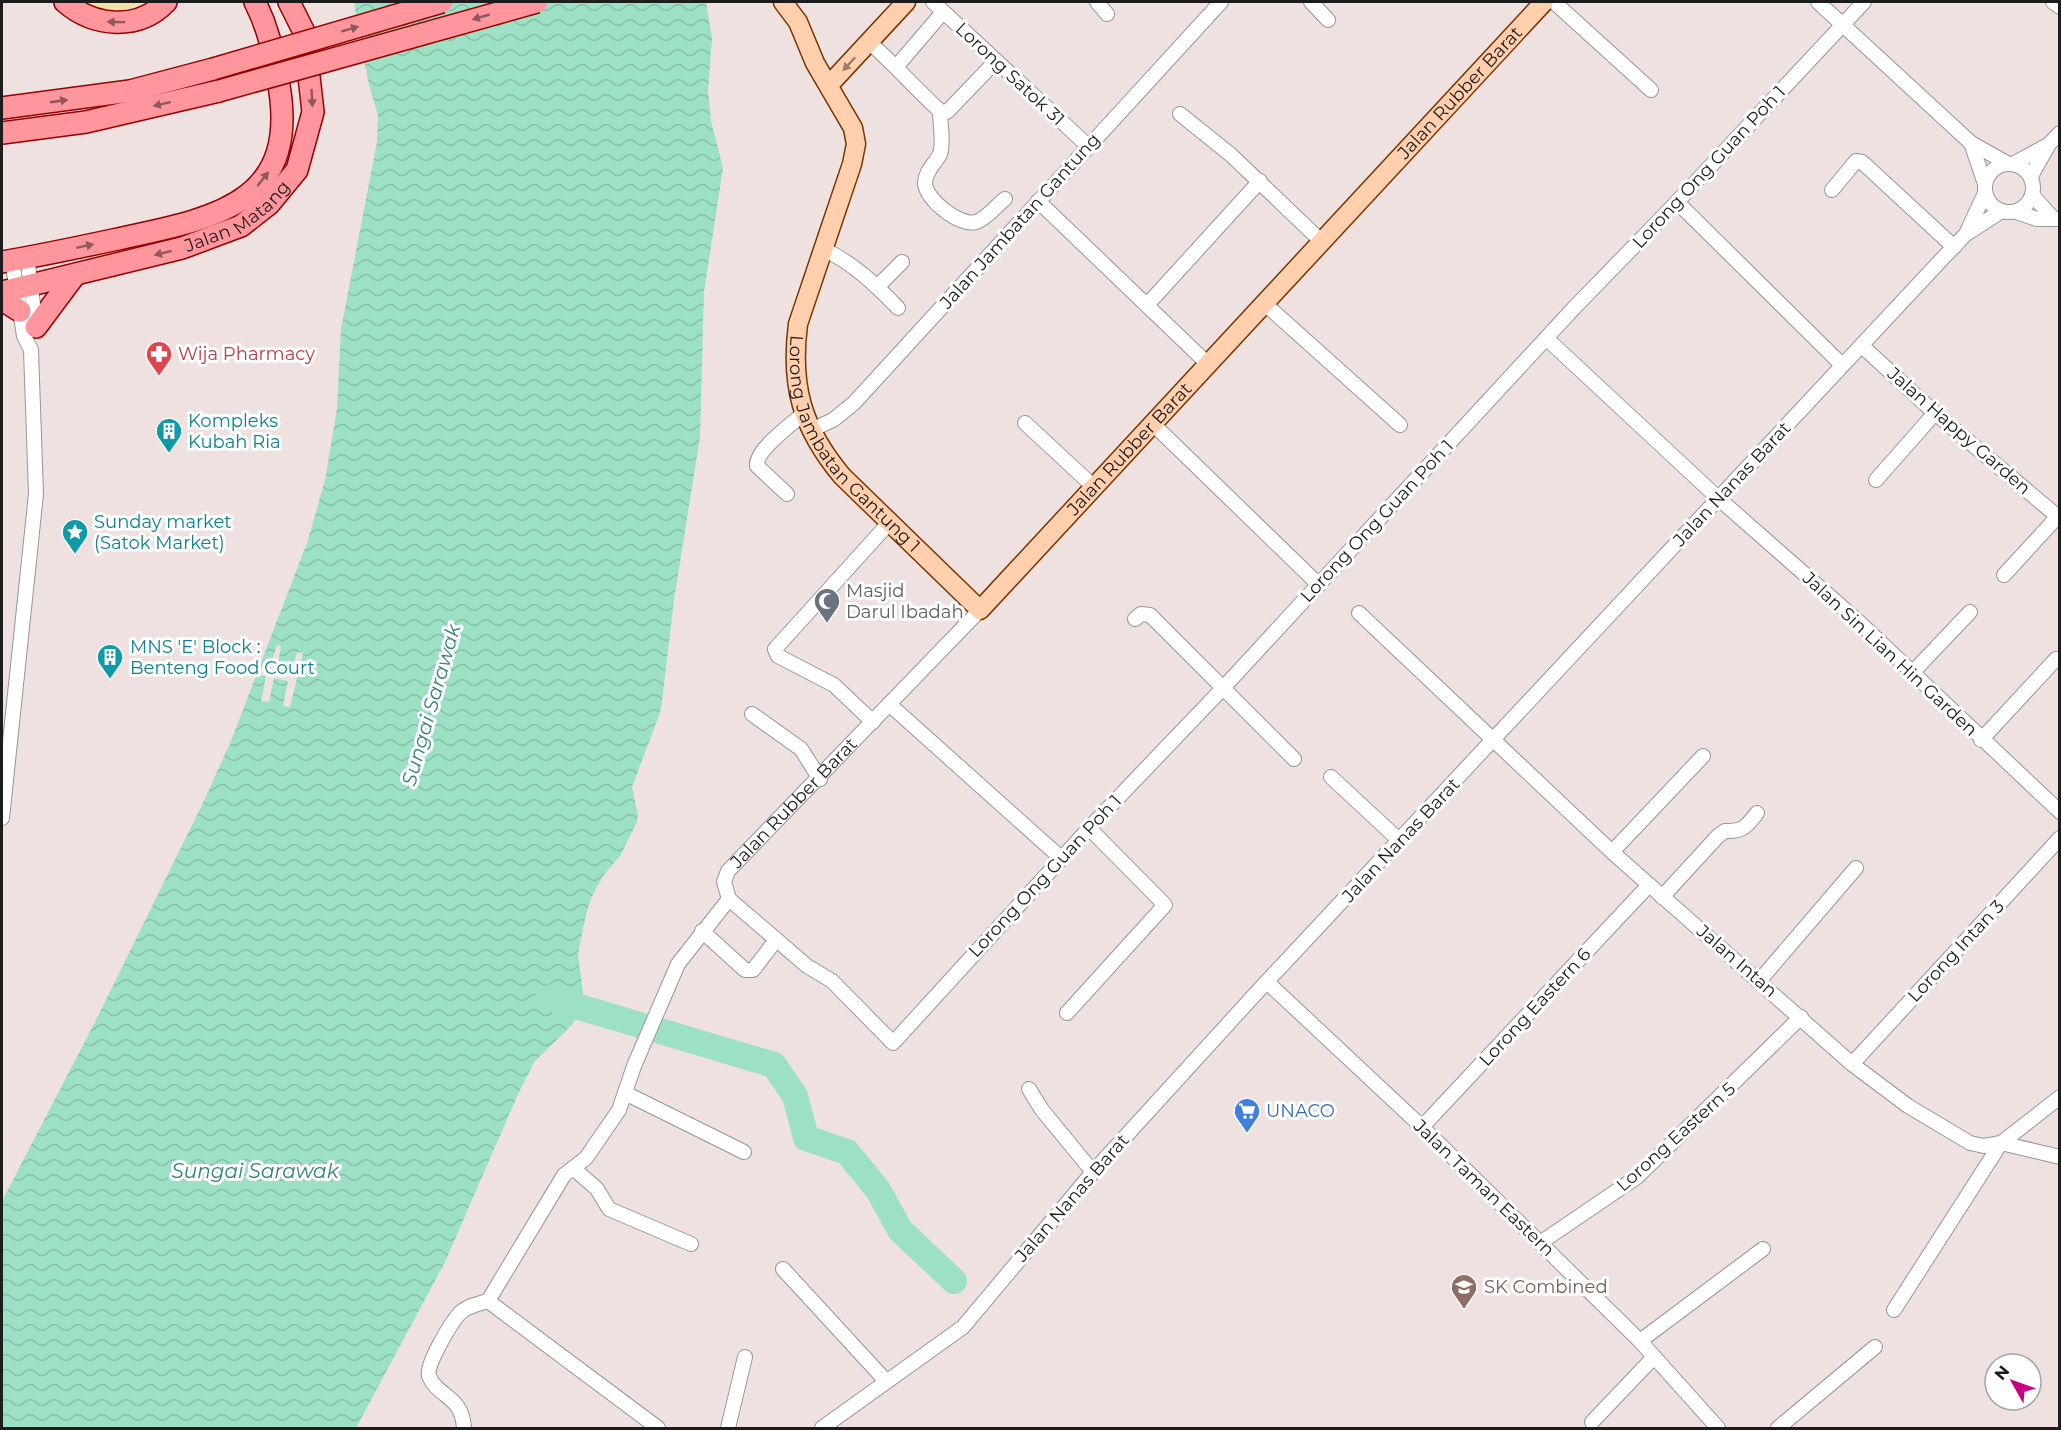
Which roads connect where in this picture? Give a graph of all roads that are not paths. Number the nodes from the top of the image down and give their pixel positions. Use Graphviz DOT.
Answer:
graph roads {
  1 [pos="65,2"];
  2 [pos="166,2"];
  3 [pos="255,2"];
  4 [pos="289,2"];
  5 [pos="442,2"];
  6 [pos="537,2"];
  7 [pos="783,2"];
  8 [pos="906,2"];
  9 [pos="933,2"];
  10 [pos="1097,2"];
  11 [pos="1221,2"];
  12 [pos="1311,2"];
  13 [pos="1544,2"];
  14 [pos="1554,2"];
  15 [pos="1818,2"];
  16 [pos="1864,2"];
  17 [pos="2054,2"];
  18 [pos="2060,7"];
  19 [pos="943,12"];
  20 [pos="1107,14"];
  21 [pos="1328,20"];
  22 [pos="1843,24"];
  23 [pos="869,42"];
  24 [pos="996,60"];
  25 [pos="897,66"];
  26 [pos="829,85"];
  27 [pos="1651,90"];
  28 [pos="2,103"];
  29 [pos="26,105"];
  30 [pos="2,108"];
  31 [pos="940,111"];
  32 [pos="1180,114"];
  33 [pos="2,133"];
  34 [pos="2060,133"];
  35 [pos="1971,143"];
  36 [pos="2049,144"];
  37 [pos="1088,146"];
  38 [pos="2010,164"];
  39 [pos="2031,176"];
  40 [pos="1260,181"];
  41 [pos="1985,189"];
  42 [pos="1832,190"];
  43 [pos="2033,196"];
  44 [pos="1005,199"];
  45 [pos="1038,201"];
  46 [pos="1677,202"];
  47 [pos="2000,212"];
  48 [pos="2016,212"];
  49 [pos="2056,218"];
  50 [pos="1966,234"];
  51 [pos="1321,240"];
  52 [pos="1954,247"];
  53 [pos="823,249"];
  54 [pos="14,260"];
  55 [pos="902,262"];
  56 [pos="74,276"];
  57 [pos="877,287"];
  58 [pos="14,296"];
  59 [pos="1265,304"];
  60 [pos="1147,305"];
  61 [pos="898,308"];
  62 [pos="36,327"];
  63 [pos="1546,338"];
  64 [pos="1862,346"];
  65 [pos="31,350"];
  66 [pos="1209,364"];
  67 [pos="1842,365"];
  68 [pos="1935,413"];
  69 [pos="807,422"];
  70 [pos="1025,423"];
  71 [pos="1153,424"];
  72 [pos="1400,425"];
  73 [pos="1876,480"];
  74 [pos="1094,487"];
  75 [pos="787,494"];
  76 [pos="1718,498"];
  77 [pos="2058,515"];
  78 [pos="889,523"];
  79 [pos="2004,575"];
  80 [pos="1319,585"];
  81 [pos="980,610"];
  82 [pos="1970,612"];
  83 [pos="1359,614"];
  84 [pos="1136,619"];
  85 [pos="2056,659"];
  86 [pos="1912,673"];
  87 [pos="1224,687"];
  88 [pos="889,704"];
  89 [pos="752,714"];
  90 [pos="873,722"];
  91 [pos="1494,740"];
  92 [pos="1982,740"];
  93 [pos="1703,756"];
  94 [pos="1294,759"];
  95 [pos="1331,777"];
  96 [pos="820,779"];
  97 [pos="2060,812"];
  98 [pos="1757,813"];
  99 [pos="2,818"];
  100 [pos="1089,828"];
  101 [pos="2060,838"];
  102 [pos="1400,841"];
  103 [pos="1612,852"];
  104 [pos="1061,858"];
  105 [pos="1856,868"];
  106 [pos="1649,885"];
  107 [pos="1662,897"];
  108 [pos="729,899"];
  109 [pos="702,931"];
  110 [pos="776,940"];
  111 [pos="1760,980"];
  112 [pos="1267,982"];
  113 [pos="1067,1013"];
  114 [pos="1801,1017"];
  115 [pos="1852,1064"];
  116 [pos="1029,1089"];
  117 [pos="625,1093"];
  118 [pos="2060,1097"];
  119 [pos="1422,1127"];
  120 [pos="2001,1143"];
  121 [pos="744,1152"];
  122 [pos="2060,1157"];
  123 [pos="573,1168"];
  124 [pos="1093,1172"];
  125 [pos="1540,1243"];
  126 [pos="690,1244"];
  127 [pos="1763,1249"];
  128 [pos="783,1269"];
  129 [pos="488,1301"];
  130 [pos="1894,1310"];
  131 [pos="1640,1341"];
  132 [pos="1875,1347"];
  133 [pos="745,1357"];
  134 [pos="1654,1357"];
  135 [pos="886,1381"];
  136 [pos="1592,1422"];
  137 [pos="464,1428"];
  138 [pos="658,1428"];
  139 [pos="728,1428"];
  140 [pos="822,1428"];
  141 [pos="1718,1428"];
  142 [pos="1778,1428"];
  2 -- 1 [label="main road, one-way"];
  54 -- 3 [label="main road, Jalan Matang, one-way"];
  4 -- 56 [label="main road, Jalan Matang, one-way"];
  29 -- 5 [label="main road, one-way, bridge"];
  6 -- 33 [label="main road, one-way, bridge"];
  7 -- 26 [label="main road, Lorong Jambatan Gantung 1"];
  8 -- 23 [label="main road"];
  9 -- 19 [label="street, Lorong Satok 31"];
  10 -- 20 [label="street"];
  11 -- 37 [label="street, Jalan Jambatan Gantung"];
  12 -- 21 [label="street"];
  13 -- 51 [label="main road, Jalan Rubber Barat"];
  14 -- 27 [label="street"];
  15 -- 22 [label="street"];
  16 -- 22 [label="street, Lorong Ong Guan Poh 1"];
  17 -- 18 [label="street"];
  19 -- 24 [label="street, Lorong Satok 31"];
  19 -- 25 [label="street"];
  22 -- 35 [label="street"];
  22 -- 46 [label="street, Lorong Ong Guan Poh 1"];
  23 -- 25 [label="street"];
  23 -- 26 [label="main road, one-way"];
  24 -- 31 [label="street"];
  24 -- 37 [label="street, Lorong Satok 31"];
  25 -- 31 [label="street"];
  26 -- 53 [label="main road, Lorong Jambatan Gantung 1"];
  28 -- 29 [label="main road"];
  29 -- 30 [label="main road"];
  31 -- 44 [label="street"];
  32 -- 40 [label="street"];
  34 -- 36 [label="street"];
  35 -- 38 [label="street"];
  35 -- 41 [label="street"];
  36 -- 38 [label="street"];
  36 -- 39 [label="street"];
  37 -- 45 [label="street, Jalan Jambatan Gantung"];
  38 -- 39 [label="street"];
  38 -- 41 [label="street"];
  39 -- 43 [label="street"];
  40 -- 51 [label="street"];
  40 -- 60 [label="street"];
  41 -- 47 [label="street"];
  41 -- 50 [label="street, Jalan Nanas Barat"];
  42 -- 52 [label="street"];
  43 -- 48 [label="street"];
  43 -- 49 [label="street"];
  45 -- 60 [label="street"];
  45 -- 69 [label="street, Jalan Jambatan Gantung"];
  46 -- 63 [label="street, Lorong Ong Guan Poh 1"];
  46 -- 67 [label="street"];
  47 -- 48 [label="street"];
  47 -- 50 [label="street, Jalan Nanas Barat"];
  48 -- 49 [label="street"];
  50 -- 52 [label="street, Jalan Nanas Barat"];
  51 -- 59 [label="main road, Jalan Rubber Barat"];
  52 -- 64 [label="street, Jalan Nanas Barat"];
  53 -- 57 [label="street"];
  53 -- 69 [label="main road, Lorong Jambatan Gantung 1"];
  54 -- 58 [label="street"];
  55 -- 57 [label="street"];
  56 -- 58 [label="main road, Jalan Matang"];
  56 -- 62 [label="main road"];
  57 -- 61 [label="street"];
  58 -- 62 [label="street"];
  58 -- 65 [label="street"];
  59 -- 66 [label="main road, Jalan Rubber Barat"];
  59 -- 72 [label="street"];
  60 -- 66 [label="street"];
  62 -- 65 [label="street"];
  63 -- 76 [label="street, Jalan Sin Lian Hin Garden"];
  63 -- 80 [label="street, Lorong Ong Guan Poh 1"];
  64 -- 67 [label="street, Jalan Nanas Barat"];
  64 -- 68 [label="street, Jalan Happy Garden"];
  65 -- 99 [label="street"];
  66 -- 71 [label="main road, Jalan Rubber Barat"];
  67 -- 76 [label="street, Jalan Nanas Barat"];
  68 -- 73 [label="street"];
  68 -- 77 [label="street, Jalan Happy Garden"];
  69 -- 75 [label="street, Jalan Jambatan Gantung"];
  69 -- 78 [label="main road, Lorong Jambatan Gantung 1"];
  70 -- 74 [label="street"];
  71 -- 74 [label="main road, Jalan Rubber Barat"];
  71 -- 80 [label="street"];
  74 -- 81 [label="main road, Jalan Rubber Barat"];
  76 -- 86 [label="street, Jalan Sin Lian Hin Garden"];
  76 -- 91 [label="street, Jalan Nanas Barat"];
  77 -- 79 [label="street, Jalan Happy Garden"];
  78 -- 81 [label="main road, Lorong Jambatan Gantung 1"];
  78 -- 90 [label="street"];
  80 -- 87 [label="street, Lorong Ong Guan Poh 1"];
  81 -- 88 [label="street, Jalan Rubber Barat"];
  82 -- 86 [label="street"];
  83 -- 91 [label="street, Jalan Intan"];
  84 -- 87 [label="street"];
  85 -- 92 [label="street"];
  86 -- 92 [label="street, Jalan Sin Lian Hin Garden"];
  87 -- 94 [label="street"];
  87 -- 100 [label="street, Lorong Ong Guan Poh 1"];
  88 -- 90 [label="street, Jalan Rubber Barat"];
  88 -- 104 [label="street"];
  89 -- 96 [label="street"];
  90 -- 96 [label="street, Jalan Rubber Barat"];
  91 -- 102 [label="street, Jalan Nanas Barat"];
  91 -- 103 [label="street, Jalan Intan"];
  92 -- 97 [label="street, Jalan Sin Lian Hin Garden"];
  93 -- 103 [label="street"];
  95 -- 102 [label="street"];
  96 -- 108 [label="street, Jalan Rubber Barat"];
  98 -- 107 [label="street"];
  100 -- 104 [label="street, Lorong Ong Guan Poh 1"];
  100 -- 113 [label="street"];
  101 -- 115 [label="street, Lorong Intan 3"];
  102 -- 112 [label="street, Jalan Nanas Barat"];
  103 -- 106 [label="street, Jalan Intan"];
  104 -- 110 [label="street, Lorong Ong Guan Poh 1"];
  105 -- 111 [label="street"];
  106 -- 107 [label="street, Jalan Intan"];
  106 -- 119 [label="street, Lorong Eastern 6"];
  107 -- 111 [label="street, Jalan Intan"];
  108 -- 109 [label="street"];
  108 -- 110 [label="street"];
  109 -- 110 [label="street"];
  109 -- 117 [label="street"];
  111 -- 114 [label="street, Jalan Intan"];
  112 -- 119 [label="street, Jalan Taman Eastern"];
  112 -- 124 [label="street, Jalan Nanas Barat"];
  114 -- 115 [label="street, Jalan Intan"];
  114 -- 125 [label="street, Lorong Eastern 5"];
  115 -- 120 [label="street, Jalan Intan"];
  116 -- 124 [label="street"];
  117 -- 121 [label="street"];
  117 -- 123 [label="street"];
  118 -- 120 [label="street"];
  119 -- 125 [label="street, Jalan Taman Eastern"];
  120 -- 122 [label="street, Jalan Intan"];
  120 -- 130 [label="street"];
  123 -- 126 [label="street"];
  123 -- 129 [label="street"];
  124 -- 135 [label="street, Jalan Nanas Barat"];
  125 -- 131 [label="street, Jalan Taman Eastern"];
  127 -- 131 [label="street"];
  128 -- 135 [label="street"];
  129 -- 137 [label="street"];
  129 -- 138 [label="street"];
  131 -- 134 [label="street, Jalan Taman Eastern"];
  132 -- 142 [label="street"];
  133 -- 139 [label="street"];
  134 -- 136 [label="street"];
  134 -- 141 [label="street, Jalan Taman Eastern"];
  135 -- 140 [label="street, Jalan Nanas Barat"];
}
